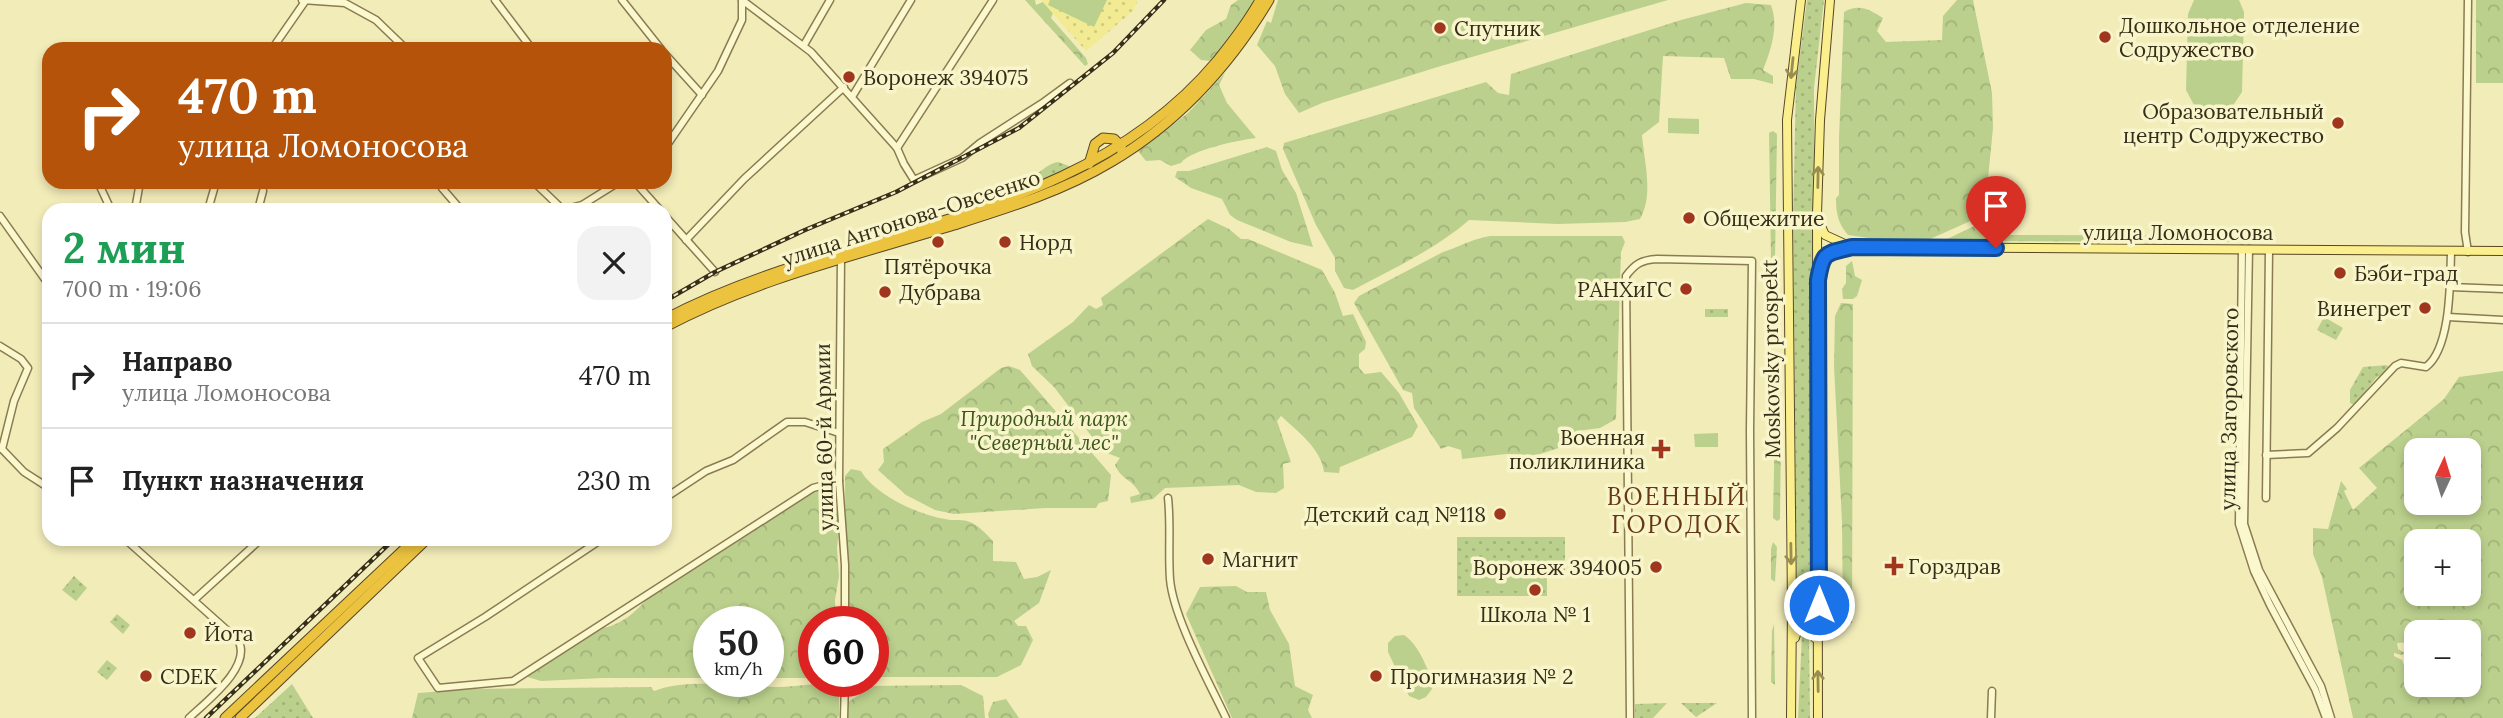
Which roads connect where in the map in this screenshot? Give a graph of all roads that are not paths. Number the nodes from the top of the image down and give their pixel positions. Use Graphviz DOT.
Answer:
graph roads {
  1 [pos="304,0"];
  2 [pos="495,0"];
  3 [pos="622,0"];
  4 [pos="742,0"];
  5 [pos="831,0"];
  6 [pos="911,0"];
  7 [pos="993,0"];
  8 [pos="1260,0"];
  9 [pos="1269,0"];
  10 [pos="1801,0"];
  11 [pos="1832,0"];
  12 [pos="2468,0"];
  13 [pos="277,42"];
  14 [pos="399,42"];
  15 [pos="527,42"];
  16 [pos="655,42"];
  17 [pos="804,45"];
  18 [pos="672,62"];
  19 [pos="1070,83"];
  20 [pos="844,87"];
  21 [pos="702,95"];
  22 [pos="852,97"];
  23 [pos="672,138"];
  24 [pos="1121,146"];
  25 [pos="897,148"];
  26 [pos="1120,156"];
  27 [pos="1089,164"];
  28 [pos="443,189"];
  29 [pos="541,189"];
  30 [pos="608,189"];
  31 [pos="641,189"];
  32 [pos="263,191"];
  33 [pos="260,203"];
  34 [pos="455,203"];
  35 [pos="556,203"];
  36 [pos="585,203"];
  37 [pos="654,203"];
  38 [pos="1817,214"];
  39 [pos="0,216"];
  40 [pos="672,224"];
  41 [pos="687,240"];
  42 [pos="1852,247"];
  43 [pos="2245,249"];
  44 [pos="2269,250"];
  45 [pos="2503,251"];
  46 [pos="2451,252"];
  47 [pos="2468,252"];
  48 [pos="841,256"];
  49 [pos="715,272"];
  50 [pos="42,275"];
  51 [pos="1818,280"];
  52 [pos="2450,287"];
  53 [pos="2503,289"];
  54 [pos="680,315"];
  55 [pos="672,317"];
  56 [pos="2448,317"];
  57 [pos="2503,320"];
  58 [pos="672,321"];
  59 [pos="0,346"];
  60 [pos="839,433"];
  61 [pos="1,448"];
  62 [pos="2266,455"];
  63 [pos="839,481"];
  64 [pos="42,484"];
  65 [pos="672,493"];
  66 [pos="1168,498"];
  67 [pos="2266,498"];
  68 [pos="133,546"];
  69 [pos="253,546"];
  70 [pos="410,546"];
  71 [pos="417,546"];
  72 [pos="592,546"];
  73 [pos="404,555"];
  74 [pos="194,600"];
  75 [pos="845,606"];
  76 [pos="1792,610"];
  77 [pos="1819,614"];
  78 [pos="1817,644"];
  79 [pos="1792,649"];
  80 [pos="1992,691"];
  81 [pos="845,697"];
  82 [pos="189,718"];
  83 [pos="225,718"];
  84 [pos="240,718"];
  85 [pos="844,718"];
  86 [pos="1226,718"];
  87 [pos="1630,718"];
  88 [pos="1752,718"];
  89 [pos="1791,718"];
  90 [pos="1818,718"];
  91 [pos="1991,718"];
  92 [pos="2329,718"];
  1 -- 13 [label="street"];
  1 -- 14 [label="street"];
  2 -- 15 [label="street"];
  3 -- 16 [label="street"];
  4 -- 17 [label="street"];
  4 -- 21 [label="street"];
  5 -- 17 [label="street"];
  6 -- 22 [label="street"];
  7 -- 25 [label="street"];
  8 -- 24 [label="highway, улица Антонова-Овсеенко"];
  9 -- 26 [label="highway, улица Антонова-Овсеенко"];
  10 -- 76 [label="main road, Moskovsky prospekt, one-way"];
  38 -- 11 [label="main road, one-way"];
  12 -- 47 [label="street"];
  17 -- 20 [label="street"];
  18 -- 21 [label="street"];
  19 -- 25 [label="street"];
  20 -- 22 [label="street"];
  20 -- 41 [label="street"];
  21 -- 23 [label="street"];
  22 -- 25 [label="street"];
  24 -- 26 [label="highway"];
  24 -- 27 [label="highway, улица Антонова-Овсеенко"];
  24 -- 27 [label="highway"];
  26 -- 48 [label="highway, улица Антонова-Овсеенко"];
  27 -- 48 [label="highway, улица Антонова-Овсеенко"];
  28 -- 34 [label="street"];
  29 -- 35 [label="street"];
  30 -- 36 [label="street"];
  31 -- 37 [label="street"];
  32 -- 33 [label="street"];
  38 -- 42 [label="main road"];
  38 -- 51 [label="main road"];
  39 -- 50 [label="street"];
  40 -- 41 [label="street"];
  41 -- 49 [label="street"];
  42 -- 43 [label="main road, улица Ломоносова"];
  42 -- 51 [label="main road, улица Ломоносова"];
  43 -- 44 [label="main road, улица Ломоносова"];
  43 -- 92 [label="street, улица Загоровского"];
  44 -- 46 [label="main road, улица Ломоносова"];
  44 -- 62 [label="street"];
  45 -- 47 [label="main road, улица Ломоносова"];
  46 -- 47 [label="main road, улица Ломоносова"];
  46 -- 52 [label="street"];
  48 -- 54 [label="highway, улица Антонова-Овсеенко"];
  48 -- 60 [label="street, улица 60-й Армии"];
  51 -- 77 [label="main road"];
  52 -- 53 [label="street"];
  52 -- 56 [label="street"];
  54 -- 55 [label="highway, улица Антонова-Овсеенко"];
  54 -- 58 [label="highway, улица Антонова-Овсеенко"];
  56 -- 57 [label="street"];
  56 -- 62 [label="street"];
  59 -- 61 [label="street"];
  60 -- 63 [label="street, улица 60-й Армии"];
  60 -- 65 [label="street"];
  61 -- 64 [label="street"];
  62 -- 67 [label="street"];
  63 -- 72 [label="street"];
  63 -- 75 [label="street, улица 60-й Армии"];
  66 -- 86 [label="street"];
  68 -- 74 [label="street"];
  69 -- 74 [label="street"];
  70 -- 73 [label="highway"];
  71 -- 73 [label="highway"];
  73 -- 83 [label="highway"];
  73 -- 84 [label="highway"];
  74 -- 82 [label="street"];
  76 -- 77 [label="main road"];
  76 -- 79 [label="main road, Moskovsky prospekt"];
  77 -- 78 [label="main road"];
  78 -- 79 [label="main road"];
  90 -- 78 [label="main road, one-way"];
  79 -- 89 [label="main road, Moskovsky prospekt"];
  80 -- 91 [label="street"];
  81 -- 85 [label="street"];
  87 -- 88 [label="street"];
}
